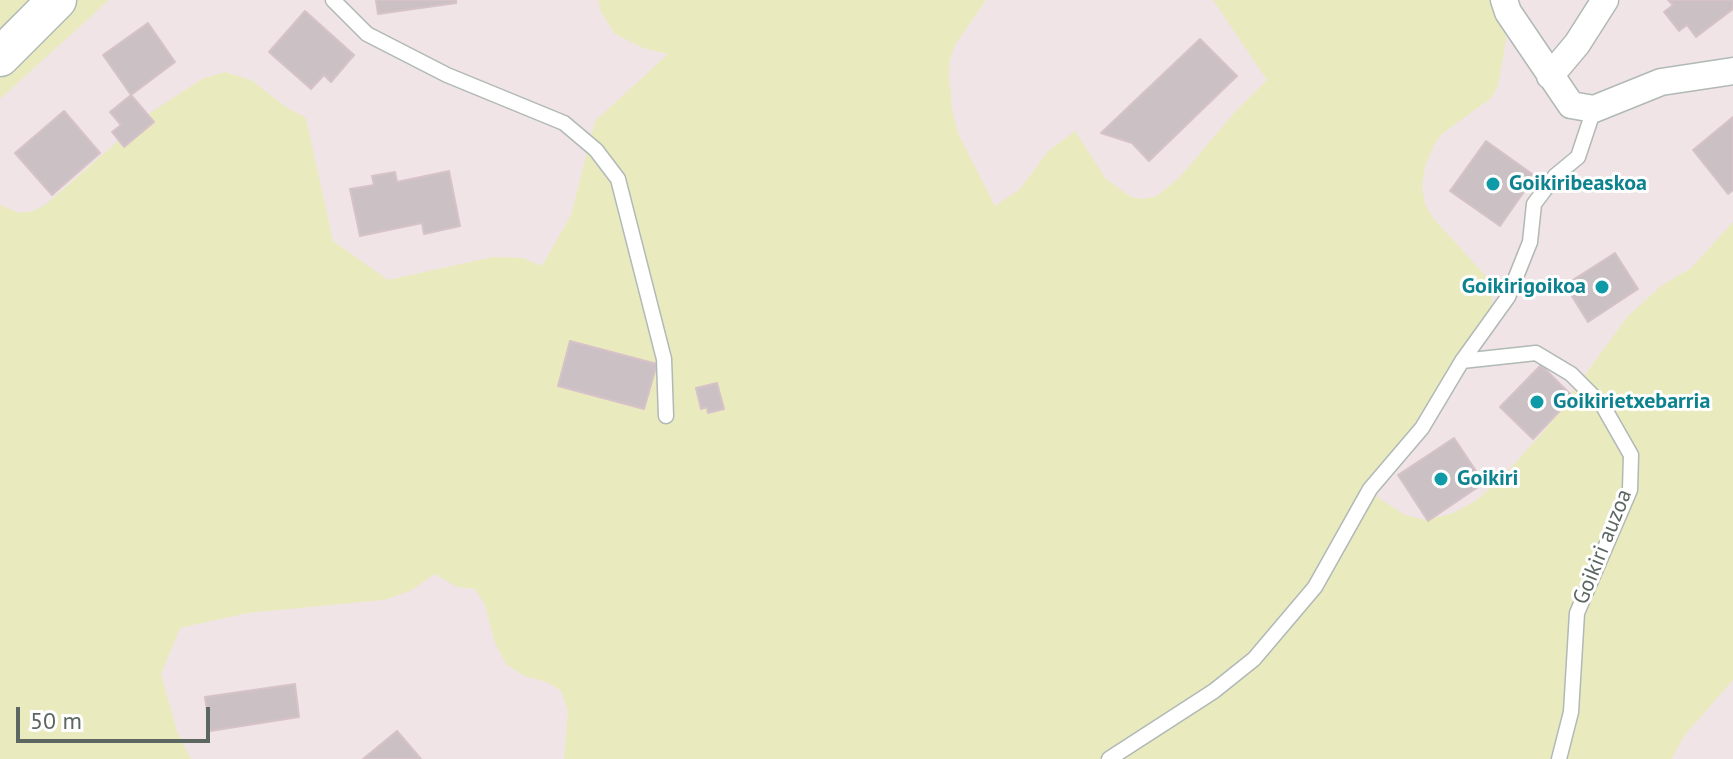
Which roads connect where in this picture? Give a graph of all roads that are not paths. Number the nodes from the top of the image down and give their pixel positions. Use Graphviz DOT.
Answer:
graph roads {
  1 [pos="57,0"];
  2 [pos="333,0"];
  3 [pos="1504,0"];
  4 [pos="1605,0"];
  5 [pos="0,57"];
  6 [pos="1733,71"];
  7 [pos="1550,76"];
  8 [pos="1594,109"];
  9 [pos="1462,361"];
  10 [pos="666,416"];
  11 [pos="1109,759"];
  12 [pos="1559,759"];
  1 -- 5 [label="street"];
  2 -- 10 [label="lane"];
  3 -- 7 [label="street"];
  4 -- 7 [label="street"];
  6 -- 8 [label="street"];
  7 -- 8 [label="street"];
  8 -- 9 [label="lane"];
  9 -- 11 [label="lane"];
  9 -- 12 [label="lane, Goikiri auzoa"];
}
